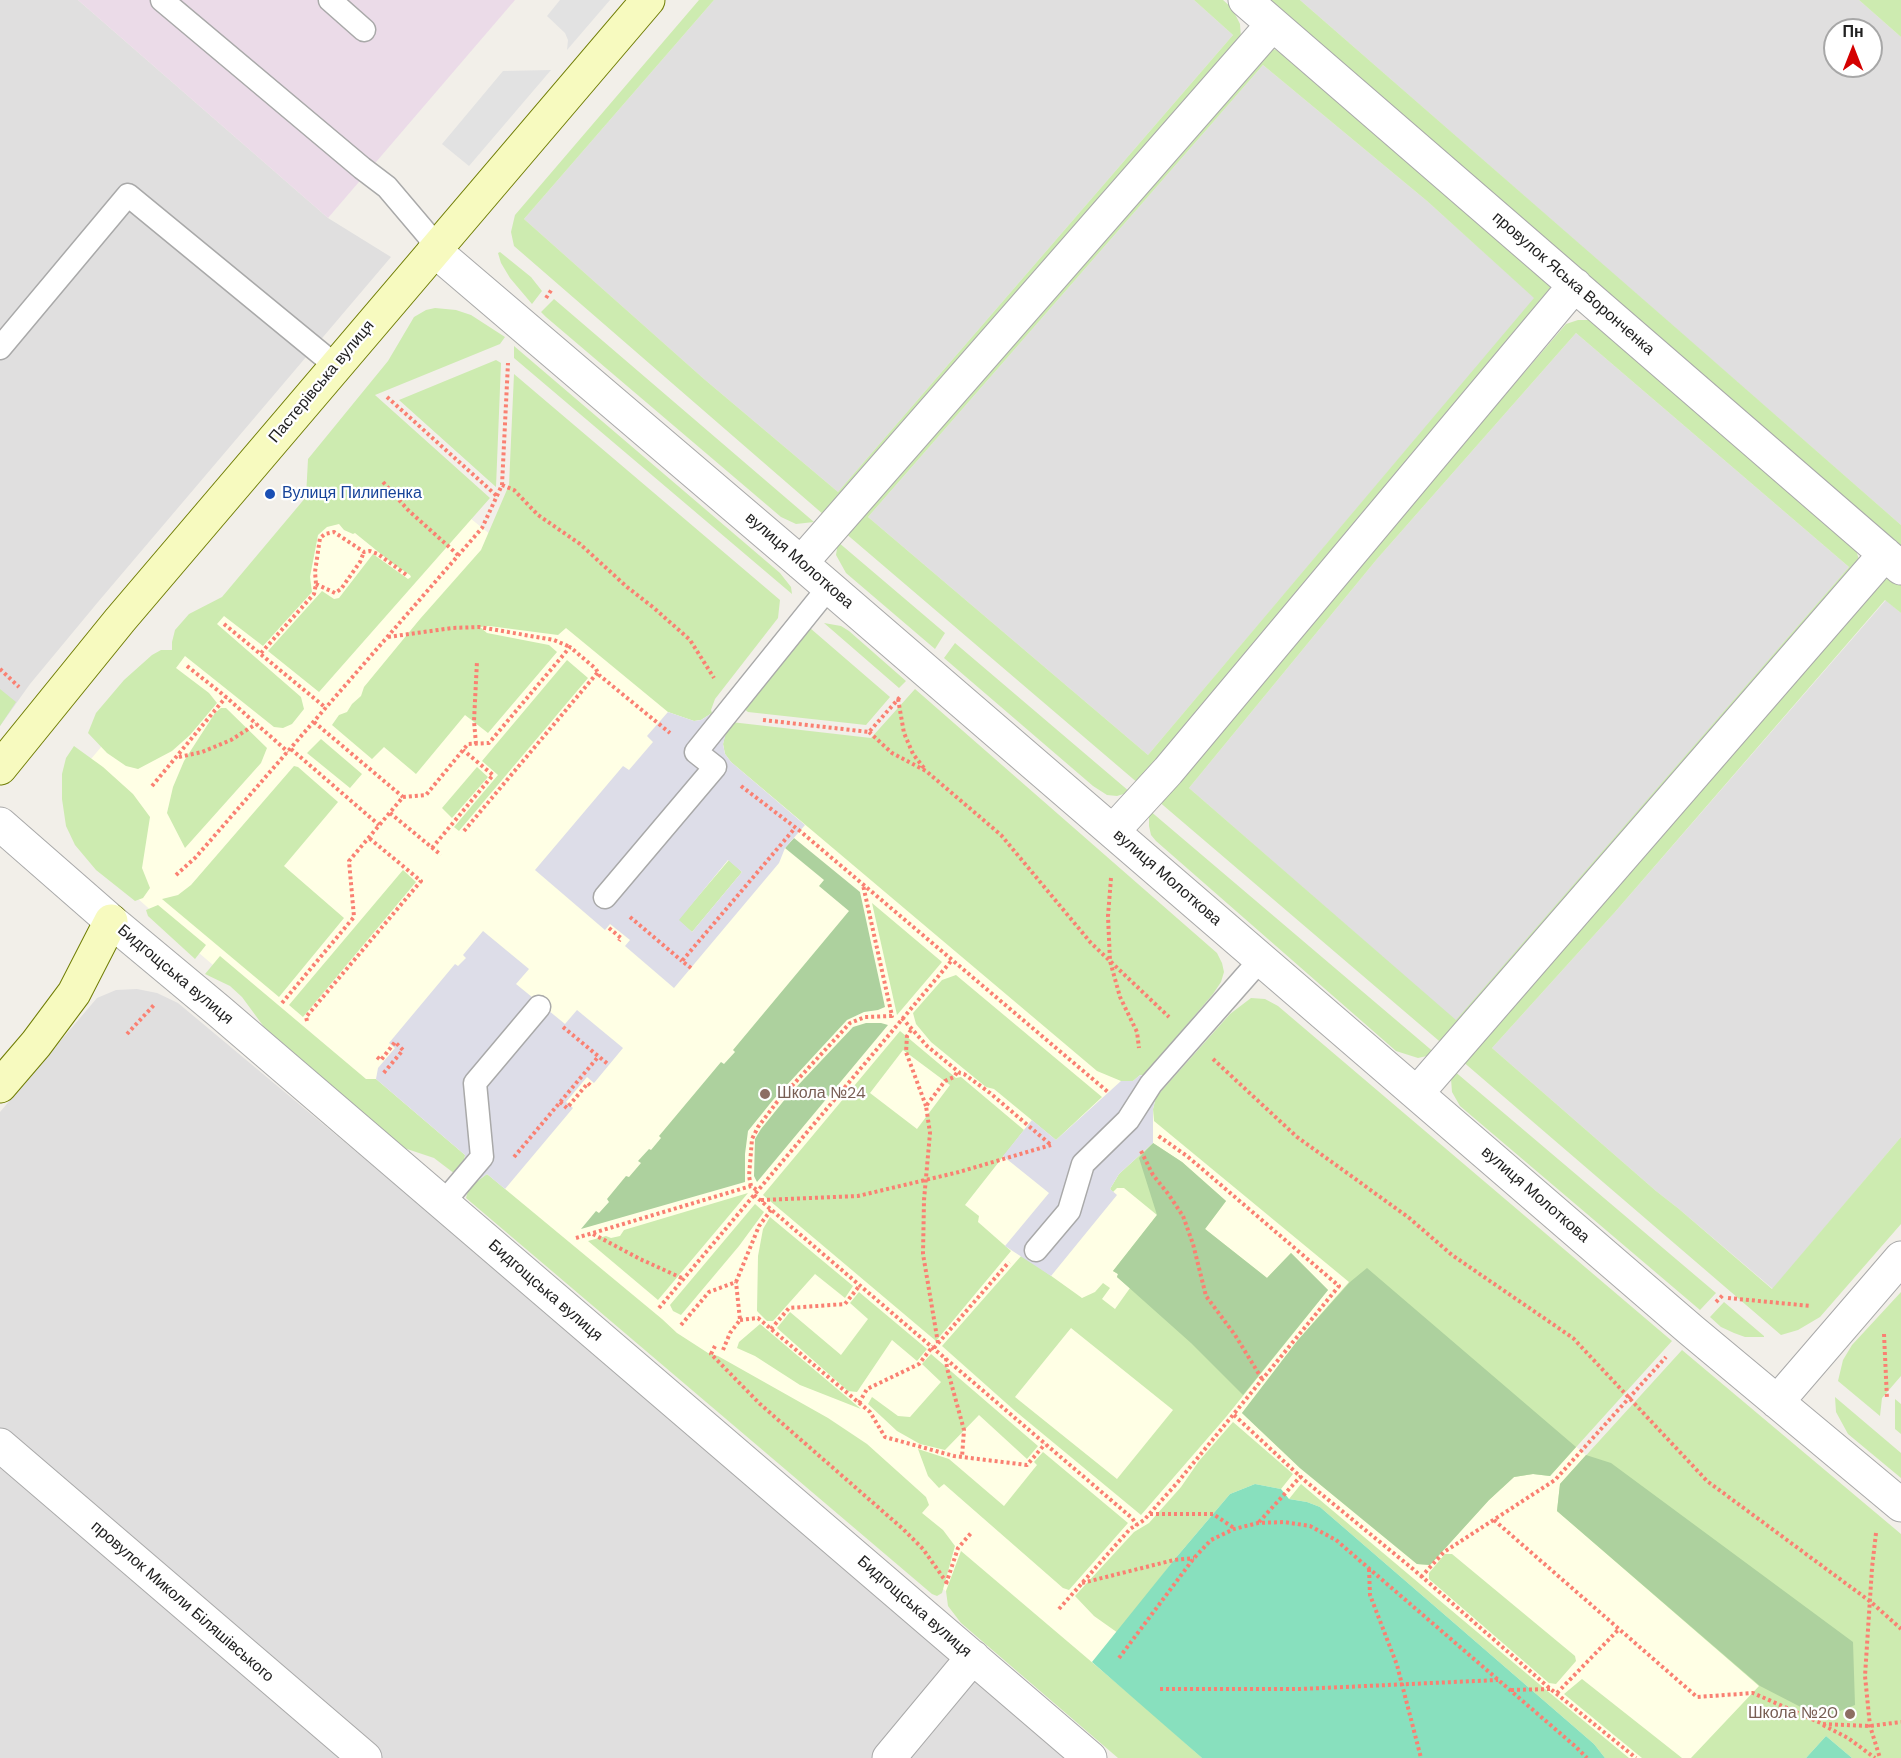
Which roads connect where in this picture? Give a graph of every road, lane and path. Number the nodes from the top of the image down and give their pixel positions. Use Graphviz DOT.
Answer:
graph roads {
  1 [pos="162,0"];
  2 [pos="330,0"];
  3 [pos="648,0"];
  4 [pos="1245,0"];
  5 [pos="1272,25"];
  6 [pos="364,30"];
  7 [pos="436,248"];
  8 [pos="1575,285"];
  9 [pos="0,348"];
  10 [pos="508,360"];
  11 [pos="336,366"];
  12 [pos="387,397"];
  13 [pos="383,482"];
  14 [pos="502,485"];
  15 [pos="498,497"];
  16 [pos="364,552"];
  17 [pos="458,555"];
  18 [pos="1893,561"];
  19 [pos="801,563"];
  20 [pos="408,576"];
  21 [pos="316,584"];
  22 [pos="829,586"];
  23 [pos="224,624"];
  24 [pos="387,637"];
  25 [pos="570,647"];
  26 [pos="261,653"];
  27 [pos="477,661"];
  28 [pos="187,666"];
  29 [pos="0,669"];
  30 [pos="598,672"];
  31 [pos="715,680"];
  32 [pos="24,692"];
  33 [pos="226,697"];
  34 [pos="326,708"];
  35 [pos="730,709"];
  36 [pos="314,722"];
  37 [pos="256,724"];
  38 [pos="658,724"];
  39 [pos="868,732"];
  40 [pos="476,744"];
  41 [pos="289,750"];
  42 [pos="463,750"];
  43 [pos="178,757"];
  44 [pos="714,767"];
  45 [pos="0,768"];
  46 [pos="926,771"];
  47 [pos="152,786"];
  48 [pos="403,797"];
  49 [pos="390,813"];
  50 [pos="0,824"];
  51 [pos="379,825"];
  52 [pos="795,828"];
  53 [pos="464,831"];
  54 [pos="1114,832"];
  55 [pos="369,838"];
  56 [pos="432,848"];
  57 [pos="441,855"];
  58 [pos="176,875"];
  59 [pos="863,885"];
  60 [pos="605,897"];
  61 [pos="111,921"];
  62 [pos="616,933"];
  63 [pos="619,941"];
  64 [pos="1261,959"];
  65 [pos="952,960"];
  66 [pos="682,961"];
  67 [pos="1110,961"];
  68 [pos="691,968"];
  69 [pos="155,1003"];
  70 [pos="282,1004"];
  71 [pos="538,1007"];
  72 [pos="892,1016"];
  73 [pos="902,1018"];
  74 [pos="307,1021"];
  75 [pos="897,1024"];
  76 [pos="911,1030"];
  77 [pos="127,1034"];
  78 [pos="1191,1038"];
  79 [pos="377,1057"];
  80 [pos="598,1057"];
  81 [pos="609,1065"];
  82 [pos="958,1071"];
  83 [pos="382,1075"];
  84 [pos="1156,1079"];
  85 [pos="0,1086"];
  86 [pos="591,1086"];
  87 [pos="1417,1093"];
  88 [pos="560,1102"];
  89 [pos="926,1106"];
  90 [pos="1132,1113"];
  91 [pos="1153,1131"];
  92 [pos="1051,1145"];
  93 [pos="508,1164"];
  94 [pos="1082,1170"];
  95 [pos="927,1180"];
  96 [pos="751,1186"];
  97 [pos="756,1193"];
  98 [pos="760,1200"];
  99 [pos="442,1203"];
  100 [pos="771,1210"];
  101 [pos="592,1233"];
  102 [pos="576,1238"];
  103 [pos="1036,1250"];
  104 [pos="1901,1258"];
  105 [pos="684,1278"];
  106 [pos="736,1282"];
  107 [pos="860,1284"];
  108 [pos="1728,1298"];
  109 [pos="1866,1298"];
  110 [pos="659,1308"];
  111 [pos="740,1320"];
  112 [pos="1846,1322"];
  113 [pos="681,1325"];
  114 [pos="771,1329"];
  115 [pos="938,1343"];
  116 [pos="715,1346"];
  117 [pos="934,1347"];
  118 [pos="723,1350"];
  119 [pos="1669,1354"];
  120 [pos="946,1358"];
  121 [pos="1262,1379"];
  122 [pos="1629,1398"];
  123 [pos="1887,1399"];
  124 [pos="1777,1402"];
  125 [pos="859,1403"];
  126 [pos="1234,1415"];
  127 [pos="1045,1444"];
  128 [pos="0,1445"];
  129 [pos="962,1457"];
  130 [pos="1300,1476"];
  131 [pos="1897,1502"];
  132 [pos="1149,1514"];
  133 [pos="1494,1520"];
  134 [pos="1258,1522"];
  135 [pos="1137,1525"];
  136 [pos="1234,1528"];
  137 [pos="972,1532"];
  138 [pos="1194,1558"];
  139 [pos="1369,1569"];
  140 [pos="1421,1577"];
  141 [pos="947,1583"];
  142 [pos="1081,1583"];
  143 [pos="1871,1602"];
  144 [pos="1059,1609"];
  145 [pos="928,1619"];
  146 [pos="1619,1629"];
  147 [pos="1901,1629"];
  148 [pos="973,1657"];
  149 [pos="1119,1658"];
  150 [pos="1498,1680"];
  151 [pos="1402,1684"];
  152 [pos="1160,1689"];
  153 [pos="1551,1689"];
  154 [pos="1510,1690"];
  155 [pos="1557,1693"];
  156 [pos="1901,1722"];
  157 [pos="1822,1724"];
  158 [pos="1870,1726"];
  159 [pos="364,1758"];
  160 [pos="890,1758"];
  161 [pos="1090,1758"];
  162 [pos="1421,1758"];
  163 [pos="1587,1758"];
  164 [pos="1636,1758"];
  165 [pos="1875,1758"];
  166 [pos="1880,1758"];
  1 -- 7 [label="lane"];
  2 -- 6 [label="lane"];
  3 -- 7 [label="main road, Пастерівська вулиця"];
  4 -- 5 [label="street, провулок Яська Воронченка"];
  5 -- 8 [label="street, провулок Яська Воронченка"];
  5 -- 19 [label="street"];
  7 -- 11 [label="main road, Пастерівська вулиця"];
  7 -- 19 [label="street, вулиця Молоткова"];
  8 -- 18 [label="street, провулок Яська Воронченка"];
  8 -- 54 [label="street"];
  9 -- 11 [label="lane"];
  10 -- 14 [label="path"];
  11 -- 45 [label="main road, Пастерівська вулиця"];
  12 -- 15 [label="path"];
  13 -- 17 [label="path"];
  14 -- 15 [label="path"];
  14 -- 31 [label="path"];
  15 -- 17 [label="path"];
  16 -- 20 [label="path"];
  16 -- 21 [label="path"];
  16 -- 21 [label="path"];
  17 -- 24 [label="path"];
  18 -- 87 [label="street"];
  19 -- 22 [label="street, вулиця Молоткова"];
  21 -- 26 [label="path"];
  22 -- 35 [label="lane"];
  22 -- 54 [label="street, вулиця Молоткова"];
  23 -- 26 [label="path"];
  24 -- 25 [label="path"];
  24 -- 34 [label="path"];
  25 -- 30 [label="path"];
  25 -- 40 [label="path"];
  26 -- 34 [label="path"];
  27 -- 40 [label="path"];
  28 -- 33 [label="path"];
  29 -- 32 [label="path"];
  30 -- 38 [label="path"];
  30 -- 53 [label="path"];
  33 -- 37 [label="path"];
  33 -- 43 [label="path"];
  34 -- 36 [label="path"];
  35 -- 39 [label="path"];
  35 -- 44 [label="lane"];
  36 -- 41 [label="path"];
  36 -- 48 [label="path"];
  37 -- 41 [label="path"];
  37 -- 43 [label="path"];
  39 -- 46 [label="path"];
  39 -- 46 [label="path"];
  40 -- 42 [label="path"];
  41 -- 51 [label="path"];
  41 -- 58 [label="path"];
  42 -- 48 [label="path"];
  42 -- 56 [label="path"];
  43 -- 47 [label="path"];
  44 -- 52 [label="path"];
  44 -- 60 [label="lane"];
  46 -- 67 [label="path"];
  48 -- 49 [label="path"];
  49 -- 51 [label="path"];
  49 -- 56 [label="path"];
  50 -- 61 [label="street, Бидгощська вулиця"];
  51 -- 55 [label="path"];
  52 -- 59 [label="path"];
  52 -- 66 [label="path"];
  54 -- 64 [label="street, вулиця Молоткова"];
  54 -- 67 [label="path"];
  55 -- 70 [label="path"];
  55 -- 74 [label="path"];
  56 -- 57 [label="path"];
  59 -- 65 [label="path"];
  59 -- 72 [label="path"];
  60 -- 66 [label="path"];
  61 -- 85 [label="main road"];
  61 -- 99 [label="street, Бидгощська вулиця"];
  62 -- 63 [label="path"];
  64 -- 78 [label="lane"];
  64 -- 87 [label="street, вулиця Молоткова"];
  65 -- 73 [label="path"];
  65 -- 90 [label="path"];
  66 -- 68 [label="path"];
  67 -- 78 [label="path"];
  67 -- 84 [label="path"];
  69 -- 77 [label="path"];
  71 -- 80 [label="path"];
  71 -- 99 [label="lane"];
  72 -- 75 [label="path"];
  72 -- 96 [label="path"];
  73 -- 75 [label="path"];
  73 -- 76 [label="path"];
  75 -- 97 [label="path"];
  76 -- 82 [label="path"];
  76 -- 89 [label="path"];
  78 -- 84 [label="lane"];
  78 -- 122 [label="path"];
  79 -- 83 [label="path"];
  80 -- 81 [label="path"];
  80 -- 88 [label="path"];
  82 -- 89 [label="path"];
  82 -- 92 [label="path"];
  84 -- 90 [label="lane"];
  86 -- 88 [label="path"];
  87 -- 124 [label="street, вулиця Молоткова"];
  88 -- 93 [label="path"];
  89 -- 95 [label="path"];
  90 -- 91 [label="path"];
  90 -- 94 [label="lane"];
  91 -- 121 [label="path"];
  91 -- 121 [label="path"];
  92 -- 94 [label="path"];
  92 -- 95 [label="path"];
  94 -- 103 [label="lane"];
  95 -- 98 [label="path"];
  95 -- 115 [label="path"];
  96 -- 97 [label="path"];
  96 -- 101 [label="path"];
  97 -- 98 [label="path"];
  97 -- 105 [label="path"];
  98 -- 100 [label="path"];
  99 -- 145 [label="street, Бидгощська вулиця"];
  100 -- 106 [label="path"];
  100 -- 107 [label="path"];
  101 -- 102 [label="path"];
  101 -- 105 [label="path"];
  103 -- 115 [label="path"];
  104 -- 109 [label="street"];
  105 -- 110 [label="path"];
  106 -- 111 [label="path"];
  106 -- 113 [label="path"];
  107 -- 114 [label="path"];
  107 -- 117 [label="path"];
  108 -- 112 [label="path"];
  109 -- 112 [label="street"];
  109 -- 123 [label="path"];
  111 -- 114 [label="path"];
  111 -- 118 [label="path"];
  112 -- 124 [label="street"];
  114 -- 125 [label="path"];
  115 -- 117 [label="path"];
  116 -- 141 [label="path"];
  117 -- 120 [label="path"];
  117 -- 125 [label="path"];
  119 -- 122 [label="path"];
  120 -- 127 [label="path"];
  120 -- 129 [label="path"];
  121 -- 126 [label="path"];
  122 -- 133 [label="path"];
  122 -- 143 [label="path"];
  124 -- 131 [label="street, вулиця Молоткова"];
  125 -- 129 [label="path"];
  126 -- 130 [label="path"];
  126 -- 132 [label="path"];
  127 -- 129 [label="path"];
  127 -- 135 [label="path"];
  128 -- 159 [label="street, провулок Миколи Біляшівського"];
  130 -- 134 [label="path"];
  130 -- 140 [label="path"];
  131 -- 143 [label="path"];
  132 -- 135 [label="path"];
  132 -- 136 [label="path"];
  133 -- 140 [label="path"];
  133 -- 146 [label="path"];
  134 -- 136 [label="path"];
  134 -- 139 [label="path"];
  135 -- 142 [label="path"];
  136 -- 138 [label="path"];
  137 -- 141 [label="path"];
  138 -- 142 [label="path"];
  138 -- 149 [label="path"];
  139 -- 150 [label="path"];
  139 -- 151 [label="path"];
  140 -- 153 [label="path"];
  141 -- 145 [label="path"];
  142 -- 144 [label="path"];
  143 -- 147 [label="path"];
  143 -- 158 [label="path"];
  145 -- 148 [label="street, Бидгощська вулиця"];
  146 -- 155 [label="path"];
  146 -- 157 [label="path"];
  148 -- 160 [label="street"];
  148 -- 161 [label="street, Бидгощська вулиця"];
  150 -- 151 [label="path"];
  150 -- 154 [label="path"];
  151 -- 152 [label="path"];
  151 -- 162 [label="path"];
  153 -- 154 [label="path"];
  153 -- 155 [label="path"];
  154 -- 163 [label="path"];
  155 -- 164 [label="path"];
  156 -- 158 [label="path"];
  157 -- 158 [label="path"];
  157 -- 165 [label="path"];
  158 -- 166 [label="path"];
}
